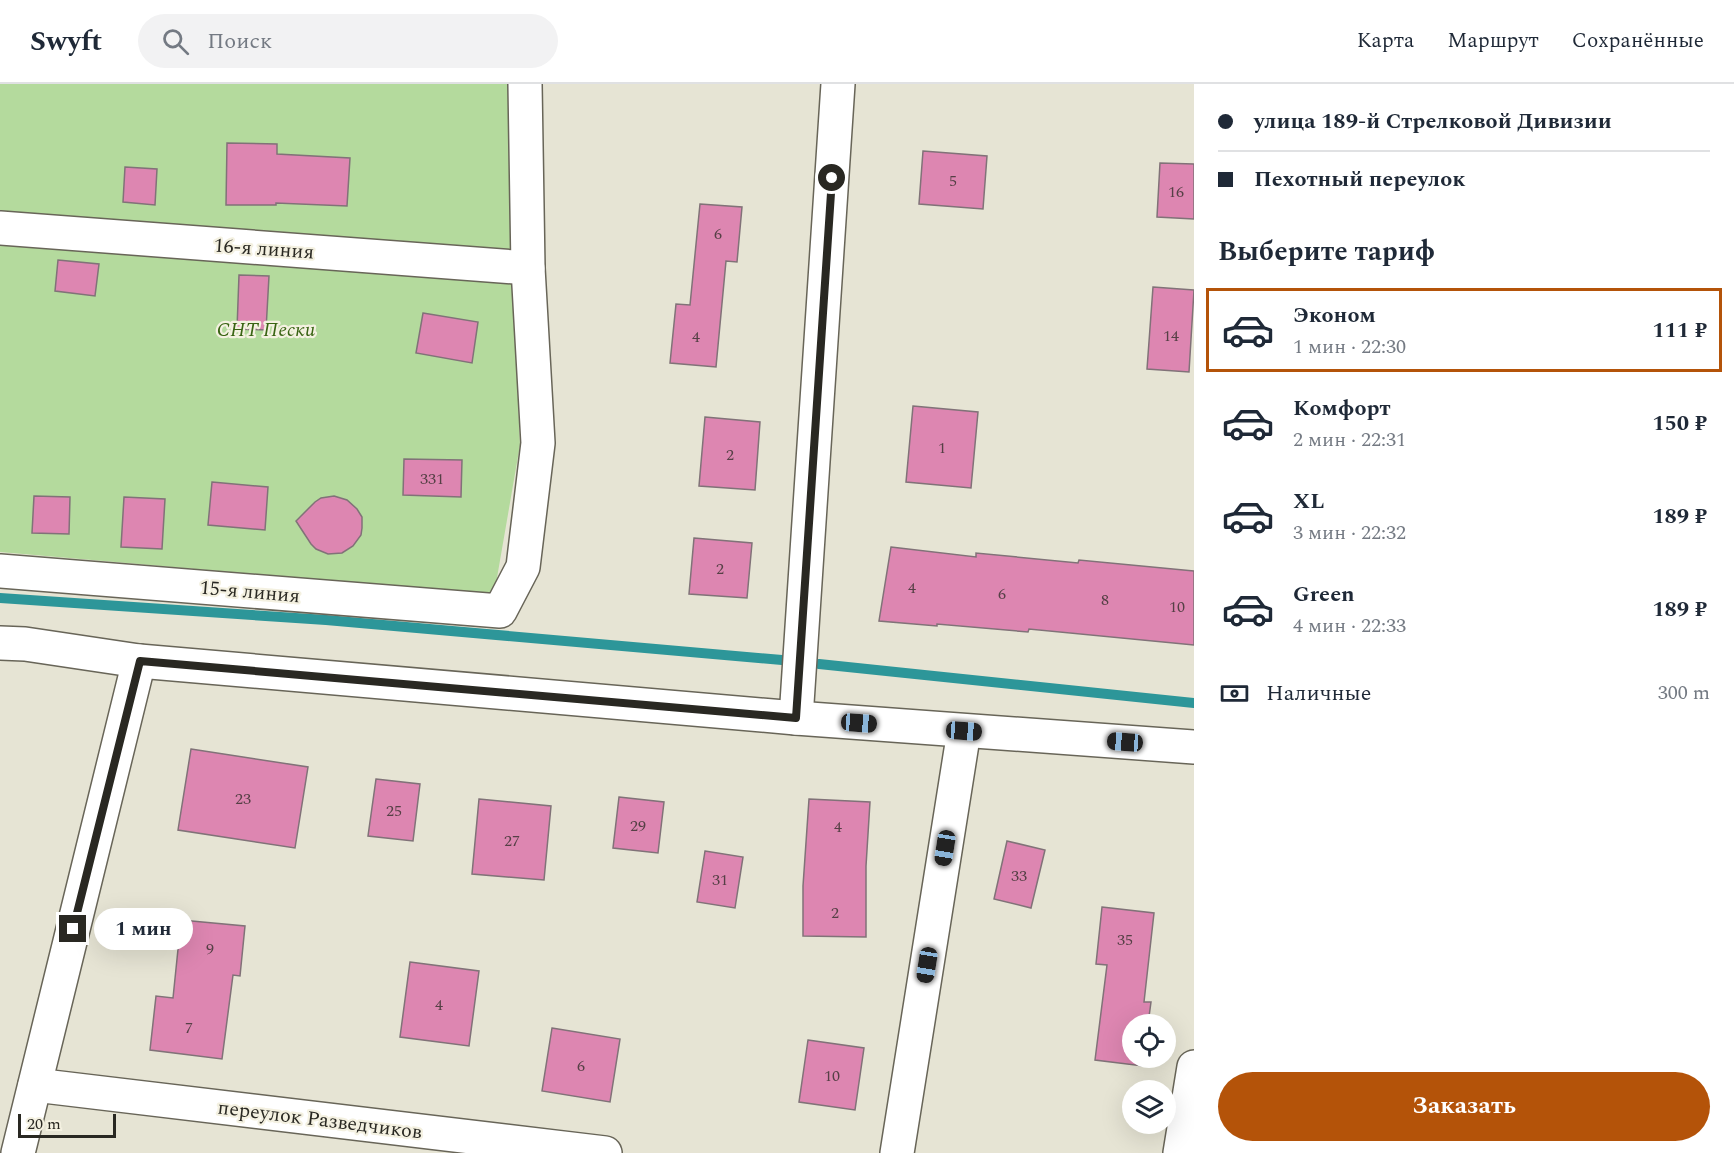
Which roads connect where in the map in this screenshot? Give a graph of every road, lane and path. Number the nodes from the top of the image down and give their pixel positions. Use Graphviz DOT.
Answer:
graph roads {
  1 [pos="525,84"];
  2 [pos="838,84"];
  3 [pos="0,228"];
  4 [pos="528,268"];
  5 [pos="0,571"];
  6 [pos="0,643"];
  7 [pos="140,661"];
  8 [pos="796,718"];
  9 [pos="964,731"];
  10 [pos="1194,747"];
  11 [pos="1194,1067"];
  12 [pos="35,1085"];
  13 [pos="18,1153"];
  14 [pos="605,1153"];
  15 [pos="897,1153"];
  16 [pos="1180,1153"];
  1 -- 4 [label="street"];
  2 -- 8 [label="street"];
  3 -- 4 [label="street, 16-я линия"];
  4 -- 5 [label="street, 15-я линия"];
  6 -- 7 [label="street"];
  7 -- 8 [label="street"];
  7 -- 12 [label="street"];
  8 -- 9 [label="street"];
  9 -- 10 [label="street"];
  9 -- 15 [label="street"];
  11 -- 16 [label="street"];
  12 -- 13 [label="street"];
  12 -- 14 [label="street, переулок Разведчиков"];
}
